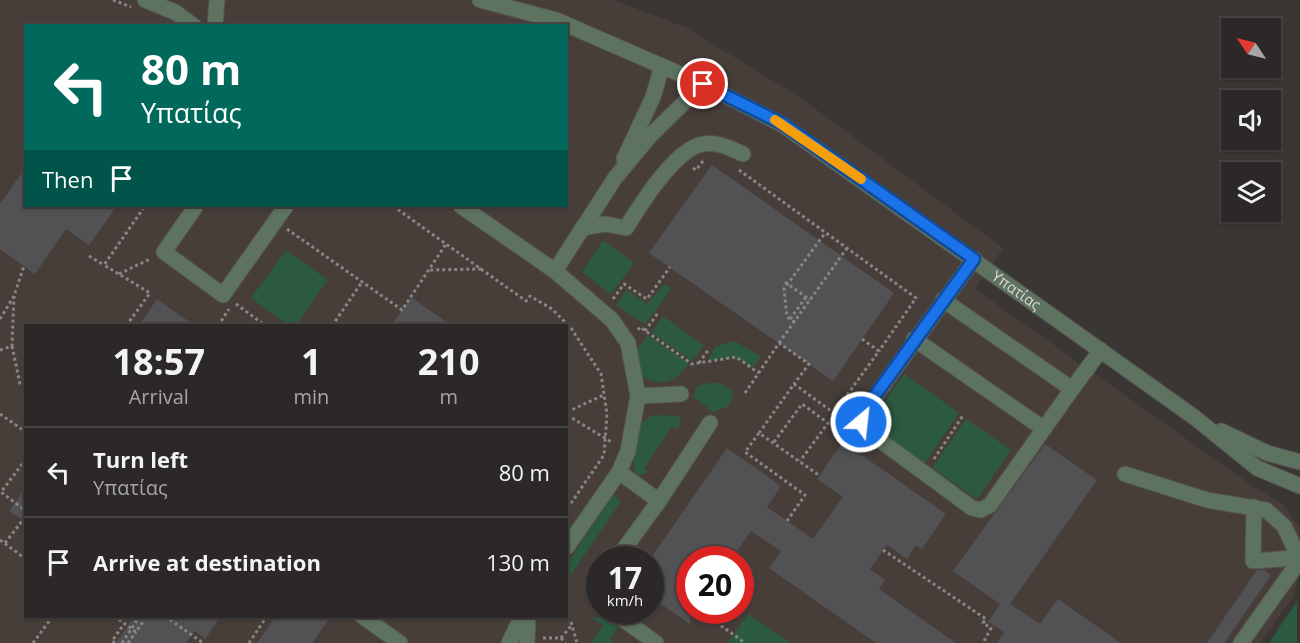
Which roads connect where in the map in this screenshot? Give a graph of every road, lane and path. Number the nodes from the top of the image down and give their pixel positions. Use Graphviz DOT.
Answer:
graph roads {
  1 [pos="145,0"];
  2 [pos="217,0"];
  3 [pos="480,0"];
  4 [pos="171,6"];
  5 [pos="192,24"];
  6 [pos="215,24"];
  7 [pos="565,24"];
  8 [pos="568,25"];
  9 [pos="662,66"];
  10 [pos="703,84"];
  11 [pos="739,160"];
  12 [pos="615,178"];
  13 [pos="144,207"];
  14 [pos="195,207"];
  15 [pos="285,207"];
  16 [pos="394,207"];
  17 [pos="461,207"];
  18 [pos="275,220"];
  19 [pos="582,228"];
  20 [pos="825,232"];
  21 [pos="446,244"];
  22 [pos="847,248"];
  23 [pos="164,252"];
  24 [pos="88,256"];
  25 [pos="974,259"];
  26 [pos="24,266"];
  27 [pos="104,266"];
  28 [pos="670,267"];
  29 [pos="481,269"];
  30 [pos="429,270"];
  31 [pos="555,272"];
  32 [pos="119,274"];
  33 [pos="362,282"];
  34 [pos="787,283"];
  35 [pos="14,296"];
  36 [pos="806,297"];
  37 [pos="228,299"];
  38 [pos="810,300"];
  39 [pos="943,300"];
  40 [pos="612,301"];
  41 [pos="658,313"];
  42 [pos="0,319"];
  43 [pos="790,319"];
  44 [pos="795,322"];
  45 [pos="127,324"];
  46 [pos="219,324"];
  47 [pos="263,324"];
  48 [pos="333,324"];
  49 [pos="567,324"];
  50 [pos="568,325"];
  51 [pos="645,331"];
  52 [pos="892,333"];
  53 [pos="906,338"];
  54 [pos="862,339"];
  55 [pos="628,343"];
  56 [pos="779,343"];
  57 [pos="12,346"];
  58 [pos="709,349"];
  59 [pos="0,350"];
  60 [pos="1101,350"];
  61 [pos="879,351"];
  62 [pos="699,363"];
  63 [pos="759,373"];
  64 [pos="794,384"];
  65 [pos="24,387"];
  66 [pos="1072,389"];
  67 [pos="745,393"];
  68 [pos="681,394"];
  69 [pos="604,395"];
  70 [pos="638,396"];
  71 [pos="568,413"];
  72 [pos="0,414"];
  73 [pos="568,414"];
  74 [pos="964,414"];
  75 [pos="1194,417"];
  76 [pos="710,423"];
  77 [pos="1044,429"];
  78 [pos="24,431"];
  79 [pos="759,433"];
  80 [pos="606,438"];
  81 [pos="774,443"];
  82 [pos="628,451"];
  83 [pos="800,461"];
  84 [pos="24,462"];
  85 [pos="1300,462"];
  86 [pos="619,472"];
  87 [pos="924,473"];
  88 [pos="1125,474"];
  89 [pos="820,476"];
  90 [pos="1300,486"];
  91 [pos="659,501"];
  92 [pos="1254,507"];
  93 [pos="568,508"];
  94 [pos="24,509"];
  95 [pos="24,519"];
  96 [pos="787,521"];
  97 [pos="0,540"];
  98 [pos="5,543"];
  99 [pos="568,546"];
  100 [pos="626,546"];
  101 [pos="883,550"];
  102 [pos="24,557"];
  103 [pos="1296,558"];
  104 [pos="52,618"];
  105 [pos="116,618"];
  106 [pos="139,618"];
  107 [pos="146,618"];
  108 [pos="168,618"];
  109 [pos="266,618"];
  110 [pos="365,618"];
  111 [pos="521,618"];
  112 [pos="528,618"];
  113 [pos="124,624"];
  114 [pos="630,624"];
  115 [pos="719,624"];
  116 [pos="136,632"];
  117 [pos="561,638"];
  118 [pos="527,641"];
  119 [pos="33,643"];
  120 [pos="115,643"];
  121 [pos="122,643"];
  122 [pos="128,643"];
  123 [pos="203,643"];
  124 [pos="249,643"];
  125 [pos="400,643"];
  126 [pos="509,643"];
  127 [pos="565,643"];
  128 [pos="577,643"];
  129 [pos="656,643"];
  130 [pos="745,643"];
  131 [pos="982,643"];
  132 [pos="1241,643"];
  1 -- 4 [label="lane"];
  2 -- 6 [label="lane"];
  3 -- 7 [label="lane, Υπατίας"];
  4 -- 5 [label="lane"];
  8 -- 9 [label="lane, Υπατίας"];
  9 -- 10 [label="lane, Υπατίας"];
  9 -- 12 [label="lane"];
  10 -- 12 [label="lane"];
  10 -- 25 [label="lane, Υπατίας"];
  11 -- 19 [label="lane"];
  11 -- 20 [label="path"];
  12 -- 19 [label="lane"];
  13 -- 27 [label="path"];
  14 -- 23 [label="lane"];
  15 -- 18 [label="lane"];
  16 -- 29 [label="path"];
  17 -- 31 [label="lane"];
  18 -- 33 [label="path"];
  18 -- 37 [label="lane"];
  19 -- 31 [label="lane"];
  20 -- 22 [label="path"];
  20 -- 34 [label="path"];
  21 -- 30 [label="path"];
  22 -- 38 [label="path"];
  22 -- 52 [label="path"];
  23 -- 32 [label="path"];
  23 -- 37 [label="lane"];
  24 -- 27 [label="path"];
  25 -- 39 [label="lane"];
  25 -- 60 [label="lane, Υπατίας"];
  26 -- 35 [label="path"];
  27 -- 32 [label="path"];
  28 -- 40 [label="path"];
  29 -- 30 [label="path"];
  29 -- 49 [label="path"];
  30 -- 33 [label="path"];
  31 -- 55 [label="lane"];
  32 -- 45 [label="path"];
  33 -- 48 [label="path"];
  34 -- 36 [label="path"];
  34 -- 43 [label="path"];
  35 -- 42 [label="path"];
  35 -- 57 [label="path"];
  36 -- 38 [label="path"];
  36 -- 43 [label="path"];
  37 -- 46 [label="path"];
  37 -- 47 [label="path"];
  38 -- 44 [label="path"];
  39 -- 53 [label="lane"];
  39 -- 66 [label="lane"];
  41 -- 51 [label="path"];
  43 -- 44 [label="path"];
  44 -- 56 [label="path"];
  50 -- 69 [label="path"];
  51 -- 55 [label="path"];
  51 -- 62 [label="path"];
  52 -- 53 [label="path"];
  52 -- 61 [label="path"];
  53 -- 77 [label="lane"];
  53 -- 87 [label="lane"];
  54 -- 61 [label="path"];
  55 -- 70 [label="lane"];
  56 -- 63 [label="path"];
  56 -- 64 [label="path"];
  57 -- 59 [label="path"];
  57 -- 65 [label="path"];
  58 -- 62 [label="path"];
  60 -- 66 [label="lane"];
  60 -- 75 [label="lane, Υπατίας"];
  61 -- 64 [label="path"];
  62 -- 63 [label="path"];
  63 -- 67 [label="path"];
  64 -- 79 [label="path"];
  66 -- 77 [label="lane"];
  68 -- 70 [label="lane"];
  69 -- 71 [label="path"];
  69 -- 80 [label="path"];
  70 -- 82 [label="lane"];
  72 -- 78 [label="path"];
  73 -- 80 [label="path"];
  74 -- 87 [label="path"];
  75 -- 85 [label="lane, Υπατίας"];
  75 -- 90 [label="lane, Υπατίας"];
  76 -- 91 [label="lane"];
  77 -- 87 [label="lane"];
  79 -- 81 [label="path"];
  79 -- 96 [label="path"];
  80 -- 82 [label="path"];
  80 -- 93 [label="path"];
  81 -- 83 [label="path"];
  81 -- 83 [label="path"];
  82 -- 86 [label="lane"];
  83 -- 89 [label="path"];
  84 -- 94 [label="path"];
  86 -- 91 [label="lane"];
  86 -- 99 [label="lane"];
  88 -- 92 [label="lane"];
  91 -- 100 [label="lane"];
  92 -- 103 [label="lane"];
  92 -- 103 [label="lane"];
  95 -- 98 [label="path"];
  97 -- 98 [label="path"];
  98 -- 102 [label="path"];
  101 -- 131 [label="path"];
  103 -- 132 [label="lane"];
  104 -- 119 [label="path"];
  105 -- 113 [label="path"];
  106 -- 121 [label="path, bridge"];
  107 -- 116 [label="path"];
  108 -- 123 [label="path"];
  109 -- 124 [label="path"];
  110 -- 125 [label="lane"];
  111 -- 126 [label="lane"];
  112 -- 118 [label="lane"];
  113 -- 116 [label="path"];
  113 -- 120 [label="path"];
  114 -- 129 [label="lane"];
  115 -- 130 [label="path"];
  116 -- 122 [label="path"];
  117 -- 118 [label="path"];
  117 -- 127 [label="path"];
  117 -- 128 [label="path"];
}
